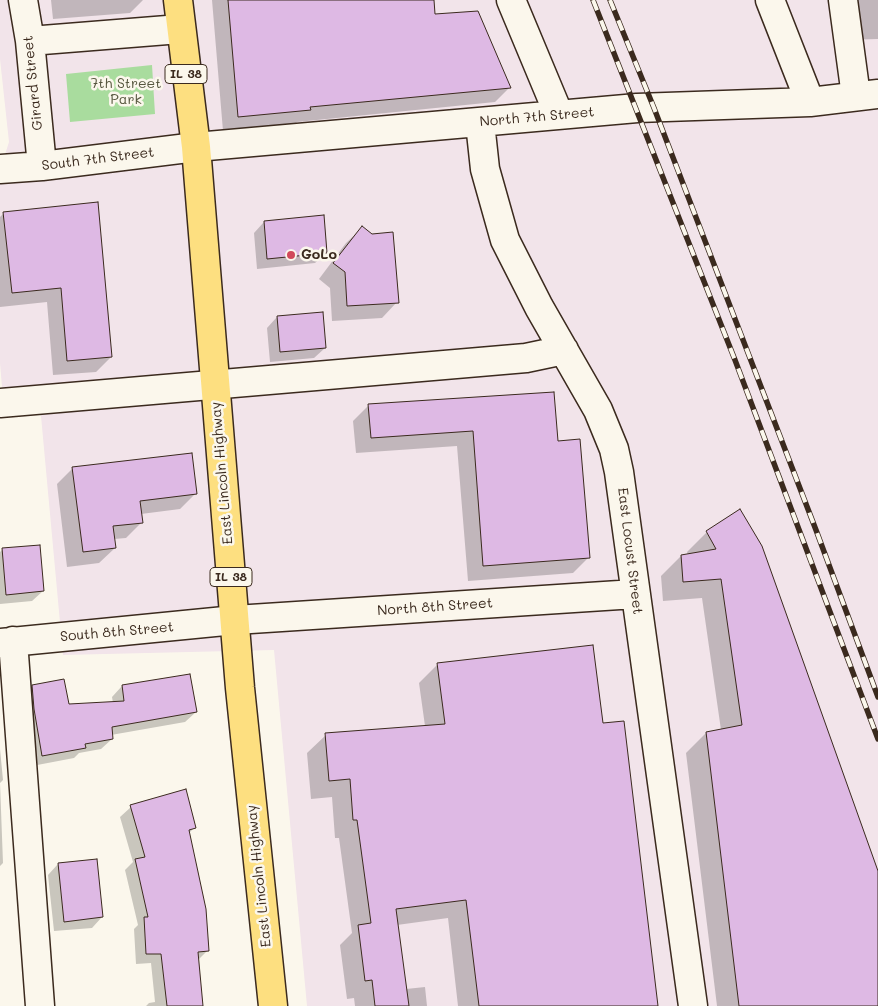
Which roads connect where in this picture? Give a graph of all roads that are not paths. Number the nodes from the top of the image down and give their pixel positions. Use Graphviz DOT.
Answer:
graph roads {
  1 [pos="23,0"];
  2 [pos="178,0"];
  3 [pos="511,0"];
  4 [pos="770,0"];
  5 [pos="843,0"];
  6 [pos="180,29"];
  7 [pos="30,41"];
  8 [pos="867,95"];
  9 [pos="810,102"];
  10 [pos="559,115"];
  11 [pos="480,123"];
  12 [pos="196,147"];
  13 [pos="42,166"];
  14 [pos="0,169"];
  15 [pos="564,350"];
  16 [pos="215,385"];
  17 [pos="0,403"];
  18 [pos="635,594"];
  19 [pos="235,620"];
  20 [pos="6,642"];
  21 [pos="40,1006"];
  22 [pos="273,1006"];
  23 [pos="692,1006"];
  1 -- 7 [label="street, Girard Street"];
  2 -- 6 [label="main road, East Lincoln Highway / IL 38"];
  3 -- 10 [label="street"];
  4 -- 9 [label="street"];
  5 -- 8 [label="street"];
  6 -- 7 [label="street"];
  6 -- 12 [label="main road, East Lincoln Highway / IL 38"];
  7 -- 13 [label="street, Girard Street"];
  8 -- 9 [label="street, North 7th Street"];
  9 -- 10 [label="street, North 7th Street"];
  10 -- 11 [label="street, North 7th Street"];
  11 -- 12 [label="street, North 7th Street"];
  11 -- 15 [label="street, East Locust Street"];
  12 -- 13 [label="street, South 7th Street"];
  12 -- 16 [label="main road, East Lincoln Highway / IL 38"];
  13 -- 14 [label="street, South 7th Street"];
  15 -- 16 [label="street"];
  15 -- 18 [label="street, East Locust Street"];
  16 -- 17 [label="street"];
  16 -- 19 [label="main road, East Lincoln Highway / IL 38"];
  18 -- 19 [label="street, North 8th Street"];
  18 -- 23 [label="street, East Locust Street"];
  19 -- 20 [label="street, South 8th Street"];
  19 -- 22 [label="main road, East Lincoln Highway / IL 38"];
  20 -- 21 [label="street"];
}
